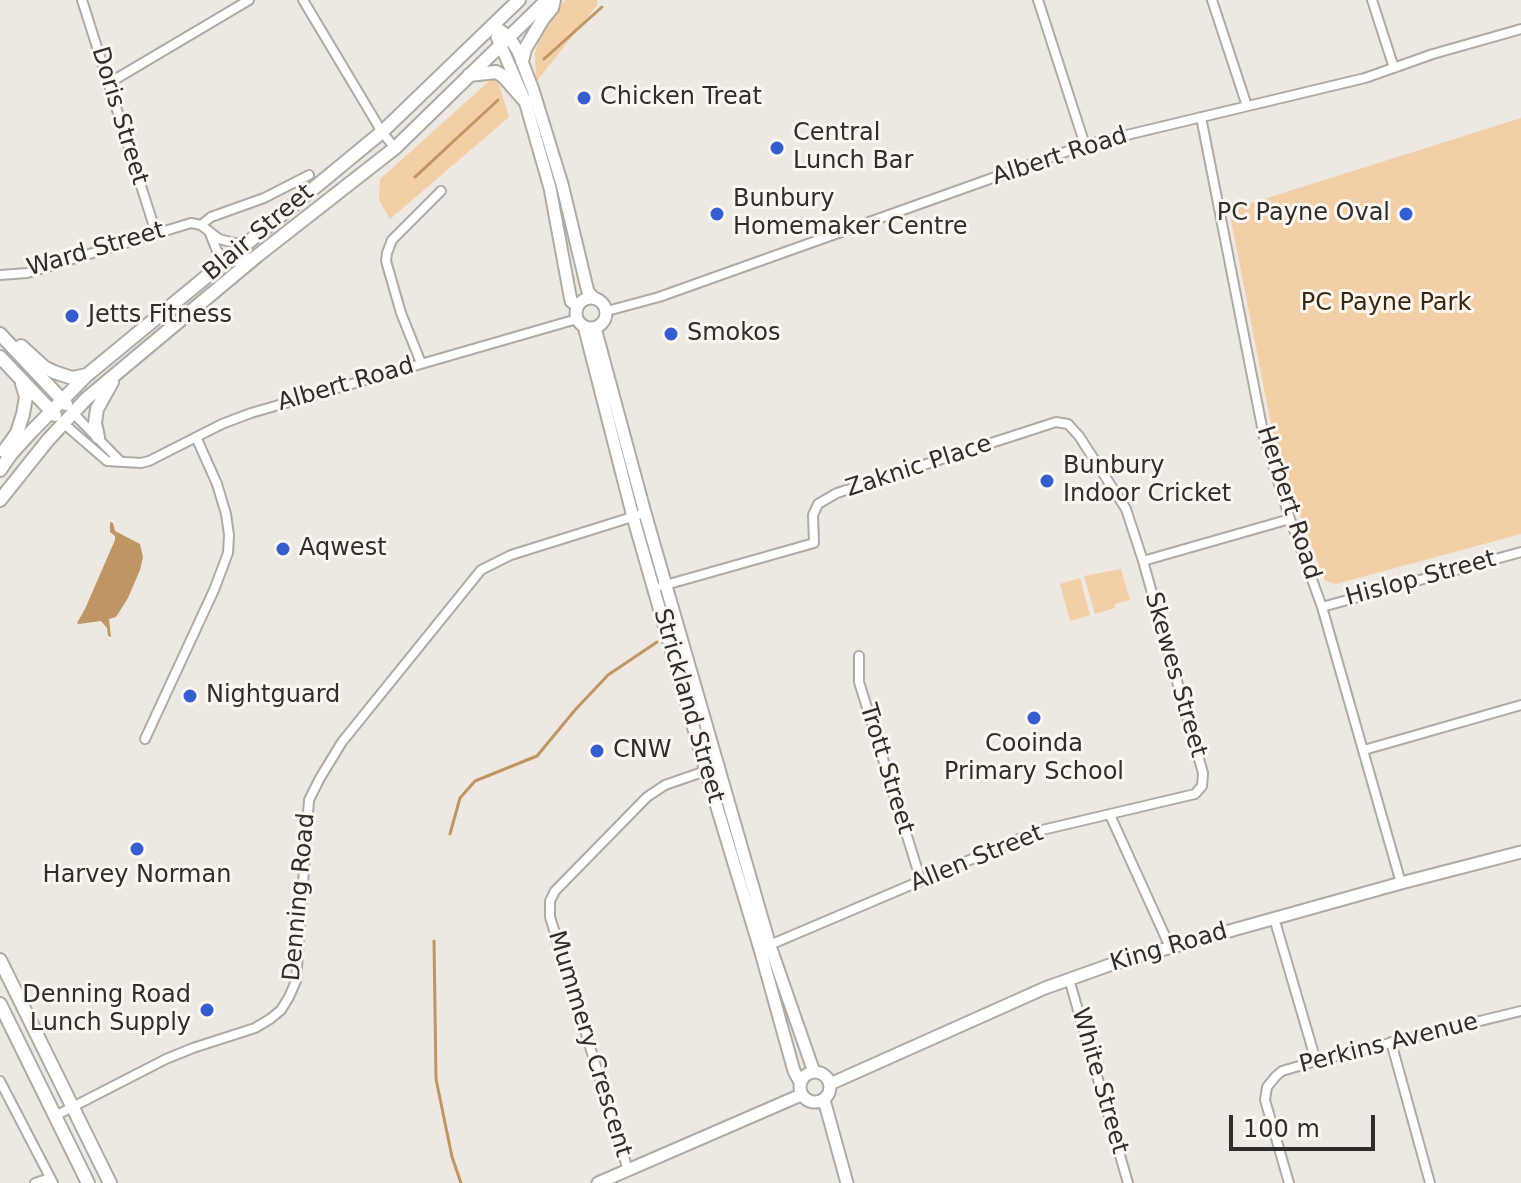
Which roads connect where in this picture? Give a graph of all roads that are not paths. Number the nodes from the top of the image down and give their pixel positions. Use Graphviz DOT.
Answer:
graph roads {
  1 [pos="82,0"];
  2 [pos="249,0"];
  3 [pos="303,0"];
  4 [pos="519,0"];
  5 [pos="547,0"];
  6 [pos="554,0"];
  7 [pos="1038,0"];
  8 [pos="1212,0"];
  9 [pos="1372,0"];
  10 [pos="493,25"];
  11 [pos="1521,29"];
  12 [pos="504,42"];
  13 [pos="522,61"];
  14 [pos="1394,68"];
  15 [pos="469,75"];
  16 [pos="109,83"];
  17 [pos="525,101"];
  18 [pos="1247,106"];
  19 [pos="1201,117"];
  20 [pos="382,132"];
  21 [pos="1085,145"];
  22 [pos="395,148"];
  23 [pos="309,175"];
  24 [pos="441,191"];
  25 [pos="200,226"];
  26 [pos="156,233"];
  27 [pos="249,241"];
  28 [pos="257,256"];
  29 [pos="226,260"];
  30 [pos="0,275"];
  31 [pos="594,298"];
  32 [pos="607,311"];
  33 [pos="583,320"];
  34 [pos="0,331"];
  35 [pos="0,357"];
  36 [pos="421,363"];
  37 [pos="118,372"];
  38 [pos="87,375"];
  39 [pos="21,380"];
  40 [pos="62,400"];
  41 [pos="51,411"];
  42 [pos="73,413"];
  43 [pos="63,423"];
  44 [pos="98,437"];
  45 [pos="196,437"];
  46 [pos="0,457"];
  47 [pos="121,462"];
  48 [pos="0,470"];
  49 [pos="0,500"];
  50 [pos="645,513"];
  51 [pos="633,517"];
  52 [pos="1290,519"];
  53 [pos="1521,552"];
  54 [pos="1143,561"];
  55 [pos="666,585"];
  56 [pos="654,589"];
  57 [pos="1322,607"];
  58 [pos="859,656"];
  59 [pos="1521,705"];
  60 [pos="145,739"];
  61 [pos="1364,750"];
  62 [pos="720,766"];
  63 [pos="706,771"];
  64 [pos="1200,790"];
  65 [pos="1110,815"];
  66 [pos="1521,852"];
  67 [pos="921,881"];
  68 [pos="1401,883"];
  69 [pos="1274,918"];
  70 [pos="765,947"];
  71 [pos="1170,947"];
  72 [pos="0,960"];
  73 [pos="1069,979"];
  74 [pos="24,1008"];
  75 [pos="1521,1011"];
  76 [pos="2,1012"];
  77 [pos="1391,1042"];
  78 [pos="1316,1061"];
  79 [pos="814,1072"];
  80 [pos="0,1081"];
  81 [pos="830,1084"];
  82 [pos="801,1088"];
  83 [pos="824,1100"];
  84 [pos="73,1107"];
  85 [pos="55,1116"];
  86 [pos="628,1170"];
  87 [pos="52,1181"];
  88 [pos="35,1183"];
  89 [pos="88,1183"];
  90 [pos="110,1183"];
  91 [pos="598,1183"];
  92 [pos="847,1183"];
  93 [pos="1128,1183"];
  94 [pos="1289,1183"];
  95 [pos="1430,1183"];
  1 -- 16 [label="street, Doris Street"];
  2 -- 16 [label="street"];
  3 -- 20 [label="street"];
  4 -- 10 [label="main road, Blair Street"];
  5 -- 12 [label="main road, Blair Street"];
  6 -- 13 [label="main road"];
  7 -- 21 [label="street"];
  8 -- 18 [label="street"];
  9 -- 14 [label="street"];
  10 -- 12 [label="street, Strickland Street"];
  10 -- 20 [label="main road, Blair Street"];
  11 -- 14 [label="street, Albert Road"];
  12 -- 13 [label="street, Strickland Street"];
  12 -- 15 [label="main road, Blair Street"];
  12 -- 17 [label="street, Strickland Street"];
  13 -- 31 [label="street, Strickland Street"];
  14 -- 18 [label="street, Albert Road"];
  15 -- 17 [label="main road"];
  15 -- 22 [label="main road, Blair Street"];
  16 -- 26 [label="street, Doris Street"];
  17 -- 33 [label="street, Strickland Street"];
  18 -- 19 [label="street, Albert Road"];
  19 -- 21 [label="street, Albert Road"];
  19 -- 52 [label="street, Herbert Road"];
  20 -- 22 [label="street"];
  20 -- 27 [label="main road, Blair Street"];
  21 -- 32 [label="street, Albert Road"];
  22 -- 28 [label="main road, Blair Street"];
  23 -- 25 [label="street, Ward Street"];
  24 -- 36 [label="street"];
  25 -- 26 [label="street, Ward Street"];
  25 -- 27 [label="street"];
  25 -- 29 [label="street"];
  26 -- 30 [label="street, Ward Street"];
  27 -- 29 [label="main road, Blair Street"];
  28 -- 29 [label="street"];
  28 -- 37 [label="main road, Blair Street"];
  29 -- 38 [label="main road, Blair Street"];
  31 -- 32 [label="street"];
  31 -- 33 [label="street"];
  32 -- 33 [label="street"];
  33 -- 36 [label="street, Albert Road"];
  33 -- 50 [label="street, Strickland Street"];
  33 -- 51 [label="street, Strickland Street"];
  34 -- 38 [label="main road"];
  34 -- 40 [label="main road"];
  35 -- 39 [label="main road"];
  36 -- 45 [label="street, Albert Road"];
  37 -- 42 [label="main road, Blair Street"];
  37 -- 44 [label="main road"];
  38 -- 40 [label="main road, Blair Street"];
  39 -- 41 [label="main road"];
  39 -- 46 [label="main road"];
  40 -- 41 [label="main road, Blair Street"];
  40 -- 42 [label="main road"];
  41 -- 43 [label="main road"];
  41 -- 48 [label="main road, Blair Street"];
  42 -- 43 [label="main road, Blair Street"];
  42 -- 44 [label="street"];
  43 -- 47 [label="street"];
  43 -- 49 [label="main road, Blair Street"];
  44 -- 47 [label="street"];
  45 -- 47 [label="street, Albert Road"];
  45 -- 60 [label="street"];
  50 -- 51 [label="street, Denning Road"];
  50 -- 55 [label="street, Strickland Street"];
  51 -- 56 [label="street, Strickland Street"];
  51 -- 84 [label="street, Denning Road"];
  52 -- 54 [label="street"];
  52 -- 57 [label="street, Herbert Road"];
  53 -- 57 [label="street, Hislop Street"];
  54 -- 55 [label="street, Zaknic Place"];
  54 -- 64 [label="street, Skewes Street"];
  55 -- 56 [label="street, Zaknic Place"];
  55 -- 62 [label="street, Strickland Street"];
  56 -- 63 [label="street, Strickland Street"];
  57 -- 61 [label="street, Herbert Road"];
  58 -- 67 [label="street, Trott Street"];
  59 -- 61 [label="street"];
  61 -- 68 [label="street, Herbert Road"];
  62 -- 63 [label="street, Mummery Crescent"];
  62 -- 70 [label="street, Strickland Street"];
  63 -- 70 [label="street, Strickland Street"];
  63 -- 86 [label="street, Mummery Crescent"];
  64 -- 65 [label="street, Allen Street"];
  65 -- 67 [label="street, Allen Street"];
  65 -- 71 [label="street"];
  66 -- 68 [label="street, King Road"];
  67 -- 70 [label="street, Allen Street"];
  68 -- 69 [label="street, King Road"];
  69 -- 71 [label="street, King Road"];
  69 -- 78 [label="street"];
  70 -- 79 [label="street, Strickland Street"];
  70 -- 82 [label="street, Strickland Street"];
  71 -- 73 [label="street, King Road"];
  72 -- 74 [label="main road"];
  73 -- 81 [label="street, King Road"];
  73 -- 93 [label="street, White Street"];
  74 -- 76 [label="street"];
  74 -- 84 [label="main road"];
  75 -- 77 [label="street, Perkins Avenue"];
  76 -- 85 [label="main road"];
  77 -- 78 [label="street, Perkins Avenue"];
  77 -- 95 [label="street"];
  78 -- 94 [label="street, Perkins Avenue"];
  79 -- 81 [label="street"];
  79 -- 82 [label="street"];
  80 -- 87 [label="street"];
  81 -- 83 [label="street"];
  82 -- 83 [label="street"];
  82 -- 86 [label="street"];
  83 -- 92 [label="street"];
  84 -- 85 [label="street, Denning Road"];
  84 -- 90 [label="main road"];
  85 -- 89 [label="main road"];
  86 -- 91 [label="street"];
  87 -- 88 [label="street"];
}
